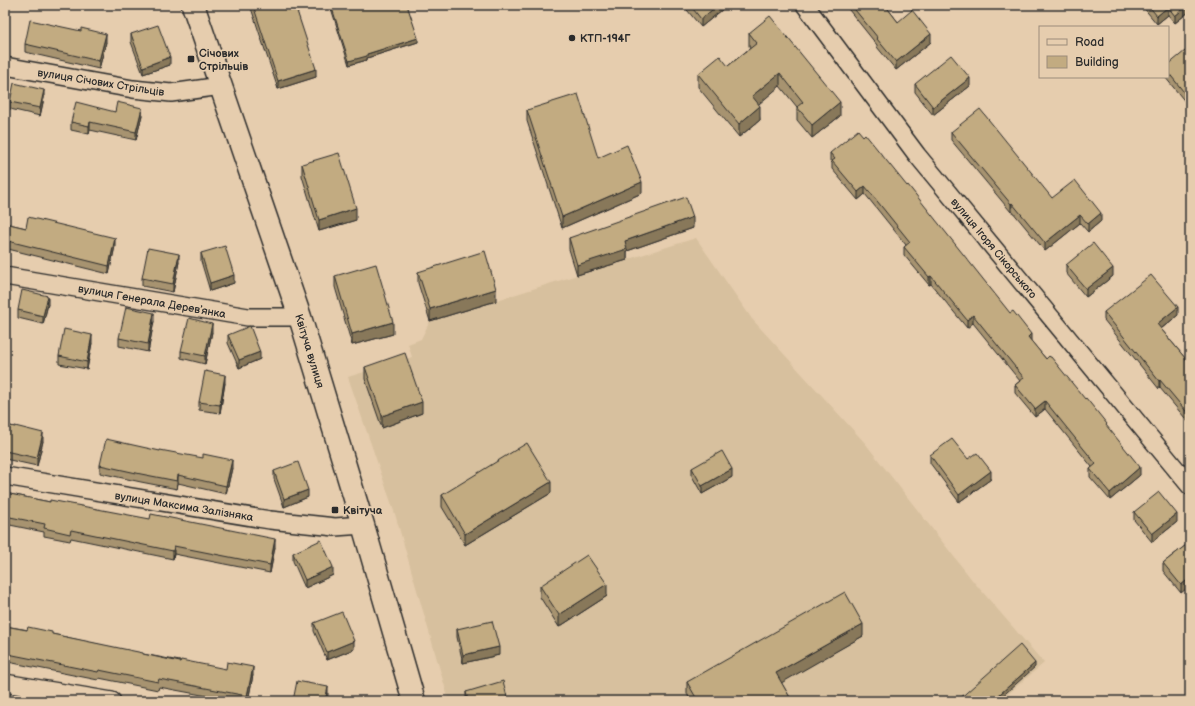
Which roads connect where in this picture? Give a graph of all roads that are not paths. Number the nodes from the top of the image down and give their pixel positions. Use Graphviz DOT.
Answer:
graph roads {
  1 [pos="193,5"];
  2 [pos="805,5"];
  3 [pos="5,66"];
  4 [pos="221,86"];
  5 [pos="5,276"];
  6 [pos="300,316"];
  7 [pos="5,476"];
  8 [pos="1190,486"];
  9 [pos="363,525"];
  10 [pos="5,682"];
  11 [pos="112,701"];
  12 [pos="414,701"];
  1 -- 4 [label="street, Квітуча вулиця"];
  2 -- 8 [label="street, вулиця Ігоря Сікорського"];
  3 -- 4 [label="street, вулиця Січових Стрільців"];
  4 -- 6 [label="street, Квітуча вулиця"];
  5 -- 6 [label="street, вулиця Генерала Деревʼянка"];
  6 -- 9 [label="street, Квітуча вулиця"];
  7 -- 9 [label="street, вулиця Максима Залізняка"];
  9 -- 12 [label="street, Квітуча вулиця"];
  10 -- 11 [label="street"];
}
